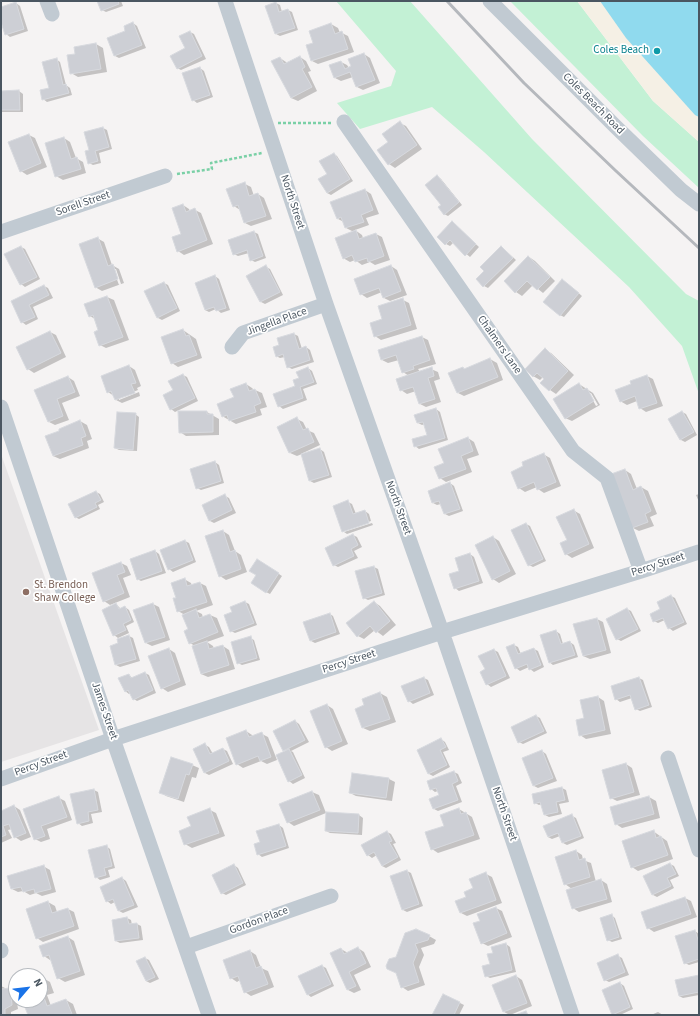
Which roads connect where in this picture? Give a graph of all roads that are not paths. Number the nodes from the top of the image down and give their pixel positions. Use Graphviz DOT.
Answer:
graph roads {
  1 [pos="225,1"];
  2 [pos="490,1"];
  3 [pos="344,122"];
  4 [pos="165,176"];
  5 [pos="699,204"];
  6 [pos="1,232"];
  7 [pos="326,304"];
  8 [pos="232,347"];
  9 [pos="1,407"];
  10 [pos="699,552"];
  11 [pos="641,571"];
  12 [pos="442,632"];
  13 [pos="113,739"];
  14 [pos="668,758"];
  15 [pos="1,779"];
  16 [pos="699,850"];
  17 [pos="331,896"];
  18 [pos="186,947"];
  19 [pos="209,1015"];
  20 [pos="572,1015"];
  1 -- 7 [label="street, North Street"];
  2 -- 5 [label="street, Coles Beach Road"];
  3 -- 11 [label="street, Chalmers Lane"];
  4 -- 6 [label="street, Sorell Street"];
  7 -- 8 [label="street, Jingella Place"];
  7 -- 12 [label="street, North Street"];
  9 -- 13 [label="street, James Street"];
  10 -- 11 [label="street, Percy Street"];
  11 -- 12 [label="street, Percy Street"];
  12 -- 13 [label="street, Percy Street"];
  12 -- 20 [label="street, North Street"];
  13 -- 15 [label="street, Percy Street"];
  13 -- 18 [label="street, James Street"];
  14 -- 16 [label="street"];
  17 -- 18 [label="street, Gordon Place"];
  18 -- 19 [label="street, James Street"];
}
